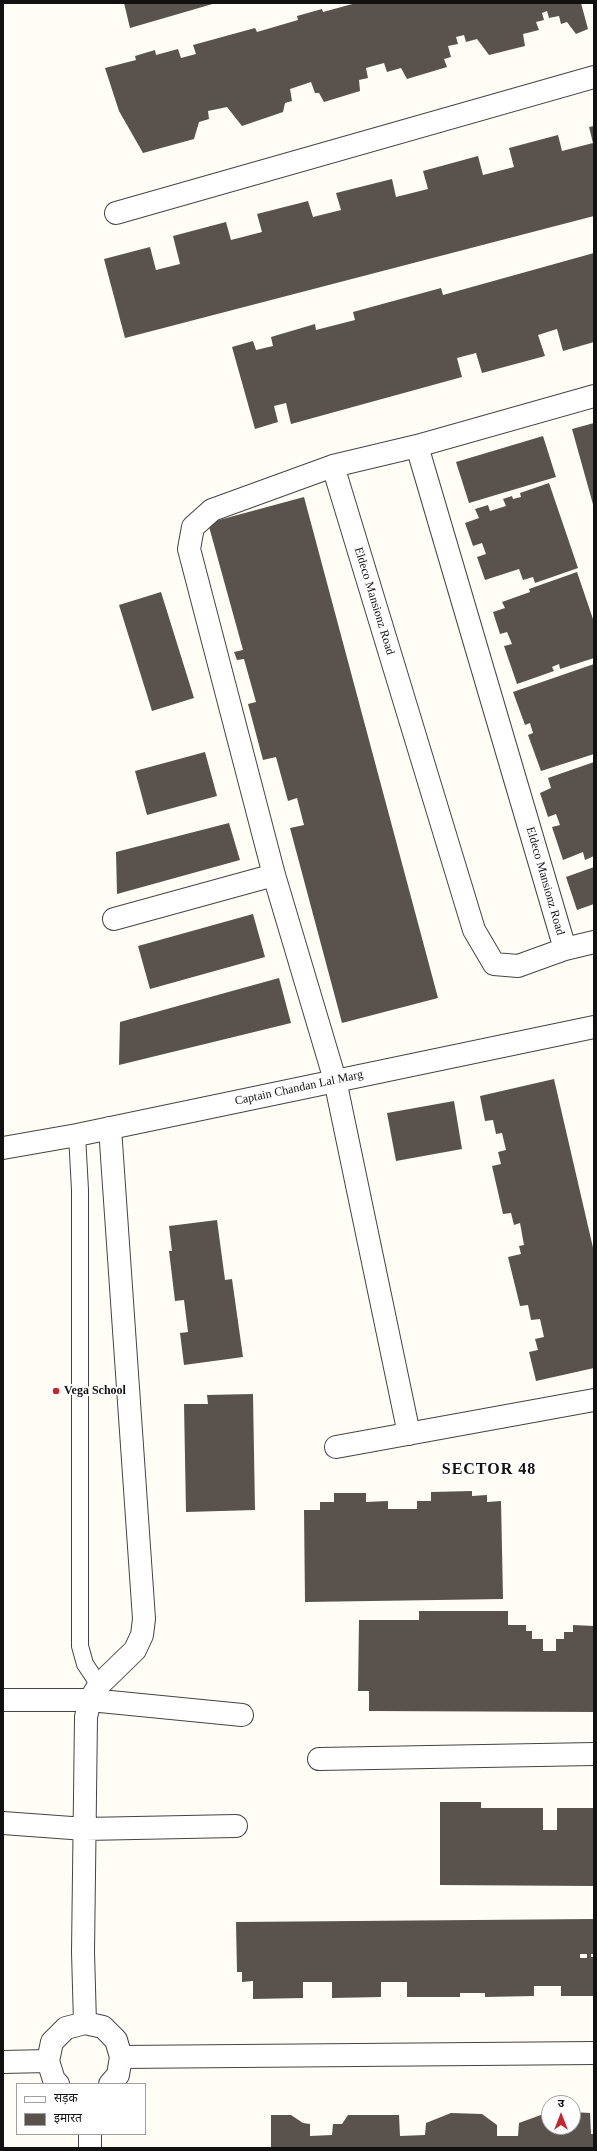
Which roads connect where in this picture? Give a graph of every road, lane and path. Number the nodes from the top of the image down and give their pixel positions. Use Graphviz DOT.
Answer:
graph roads {
  1 [pos="594,77"];
  2 [pos="116,213"];
  3 [pos="594,396"];
  4 [pos="417,446"];
  5 [pos="333,466"];
  6 [pos="274,875"];
  7 [pos="114,919"];
  8 [pos="594,942"];
  9 [pos="565,949"];
  10 [pos="594,1027"];
  11 [pos="335,1080"];
  12 [pos="110,1128"];
  13 [pos="77,1135"];
  14 [pos="3,1148"];
  15 [pos="594,1400"];
  16 [pos="409,1434"];
  17 [pos="336,1447"];
  18 [pos="94,1692"];
  19 [pos="3,1700"];
  20 [pos="242,1715"];
  21 [pos="594,1754"];
  22 [pos="319,1759"];
  23 [pos="3,1823"];
  24 [pos="236,1826"];
  25 [pos="85,1829"];
  26 [pos="85,2023"];
  27 [pos="594,2053"];
  28 [pos="121,2057"];
  29 [pos="48,2061"];
  30 [pos="3,2062"];
  31 [pos="57,2083"];
  32 [pos="111,2083"];
  33 [pos="90,2135"];
  34 [pos="90,2148"];
  1 -- 2 [label="street"];
  3 -- 4 [label="street"];
  4 -- 5 [label="street"];
  4 -- 9 [label="street, Eldeco Mansionz Road"];
  5 -- 6 [label="street"];
  5 -- 9 [label="street, Eldeco Mansionz Road"];
  6 -- 7 [label="street"];
  6 -- 11 [label="street"];
  8 -- 9 [label="street"];
  10 -- 11 [label="street, Captain Chandan Lal Marg"];
  11 -- 12 [label="street, Captain Chandan Lal Marg"];
  11 -- 16 [label="street"];
  12 -- 13 [label="street, Captain Chandan Lal Marg"];
  12 -- 18 [label="street"];
  13 -- 14 [label="street, Captain Chandan Lal Marg"];
  13 -- 18 [label="lane"];
  15 -- 16 [label="street"];
  16 -- 17 [label="street"];
  18 -- 19 [label="street"];
  18 -- 20 [label="street"];
  18 -- 25 [label="street"];
  21 -- 22 [label="street"];
  23 -- 25 [label="street"];
  24 -- 25 [label="street"];
  25 -- 26 [label="street"];
  26 -- 28 [label="street"];
  26 -- 29 [label="street"];
  27 -- 28 [label="street"];
  28 -- 32 [label="street"];
  29 -- 30 [label="street"];
  29 -- 31 [label="street"];
  33 -- 34 [label="street"];
}
